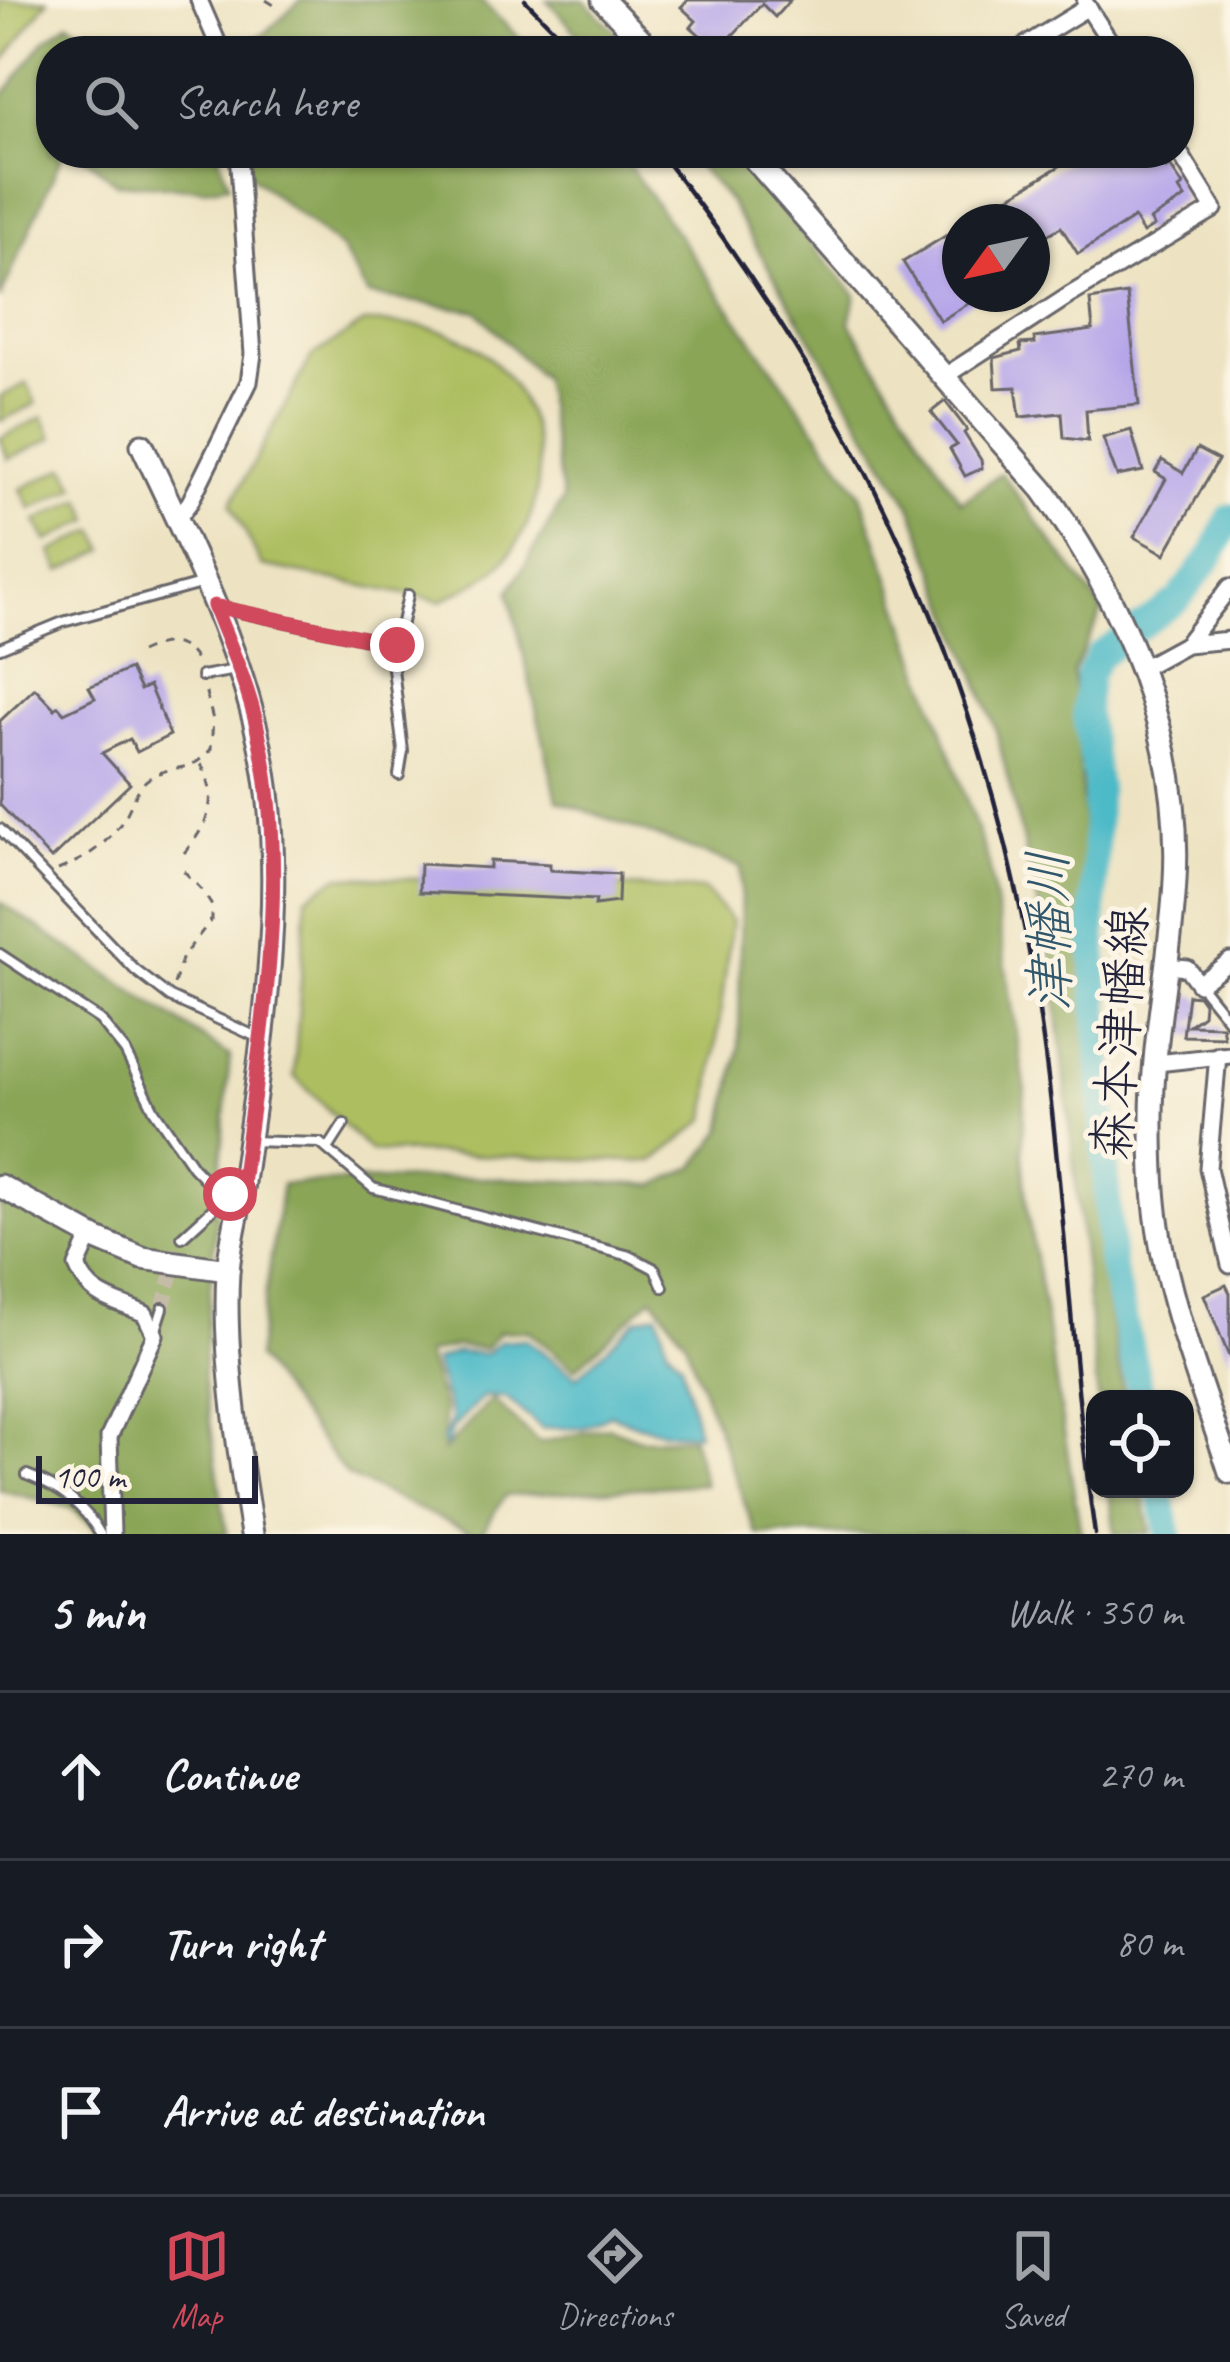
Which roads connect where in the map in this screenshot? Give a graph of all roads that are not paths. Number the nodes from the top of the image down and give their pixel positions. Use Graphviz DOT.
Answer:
graph roads {
  1 [pos="199,0"];
  2 [pos="603,0"];
  3 [pos="1085,3"];
  4 [pos="215,36"];
  5 [pos="638,36"];
  6 [pos="1038,36"];
  7 [pos="1106,36"];
  8 [pos="239,168"];
  9 [pos="762,168"];
  10 [pos="1189,168"];
  11 [pos="945,376"];
  12 [pos="142,445"];
  13 [pos="177,519"];
  14 [pos="204,583"];
  15 [pos="1230,587"];
  16 [pos="408,595"];
  17 [pos="214,606"];
  18 [pos="1230,640"];
  19 [pos="390,644"];
  20 [pos="1186,644"];
  21 [pos="0,648"];
  22 [pos="1142,668"];
  23 [pos="238,669"];
  24 [pos="202,676"];
  25 [pos="399,775"];
  26 [pos="0,829"];
  27 [pos="0,954"];
  28 [pos="1230,961"];
  29 [pos="1167,967"];
  30 [pos="1199,984"];
  31 [pos="1230,1022"];
  32 [pos="261,1039"];
  33 [pos="1224,1055"];
  34 [pos="1157,1063"];
  35 [pos="344,1124"];
  36 [pos="1230,1135"];
  37 [pos="1212,1136"];
  38 [pos="248,1141"];
  39 [pos="328,1149"];
  40 [pos="0,1186"];
  41 [pos="233,1192"];
  42 [pos="91,1235"];
  43 [pos="182,1237"];
  44 [pos="1230,1265"];
  45 [pos="228,1270"];
  46 [pos="663,1287"];
  47 [pos="163,1308"];
  48 [pos="155,1335"];
  49 [pos="1230,1472"];
  50 [pos="27,1475"];
  51 [pos="100,1534"];
  52 [pos="112,1534"];
  53 [pos="252,1534"];
  1 -- 4 [label="street"];
  2 -- 5 [label="main road"];
  3 -- 6 [label="street"];
  3 -- 7 [label="street"];
  8 -- 13 [label="street"];
  9 -- 11 [label="main road, 森本津幡線"];
  10 -- 11 [label="street"];
  11 -- 22 [label="main road, 森本津幡線"];
  12 -- 13 [label="main road"];
  13 -- 14 [label="main road"];
  14 -- 17 [label="main road"];
  14 -- 21 [label="lane"];
  15 -- 20 [label="street"];
  16 -- 19 [label="lane"];
  17 -- 19 [label="lane"];
  17 -- 23 [label="main road"];
  18 -- 20 [label="street"];
  19 -- 25 [label="lane"];
  20 -- 22 [label="street"];
  22 -- 29 [label="main road, 森本津幡線"];
  23 -- 24 [label="lane"];
  23 -- 32 [label="main road"];
  26 -- 32 [label="lane"];
  27 -- 41 [label="lane"];
  28 -- 30 [label="street"];
  29 -- 30 [label="street"];
  29 -- 34 [label="main road, 森本津幡線"];
  30 -- 31 [label="lane"];
  32 -- 38 [label="main road"];
  33 -- 34 [label="street"];
  33 -- 37 [label="street"];
  34 -- 49 [label="main road, 森本津幡線"];
  35 -- 39 [label="lane"];
  36 -- 37 [label="street"];
  37 -- 44 [label="street"];
  38 -- 39 [label="lane"];
  38 -- 41 [label="main road"];
  39 -- 46 [label="lane"];
  40 -- 42 [label="main road"];
  41 -- 43 [label="lane"];
  41 -- 45 [label="main road"];
  42 -- 45 [label="main road"];
  42 -- 48 [label="street"];
  45 -- 53 [label="main road"];
  47 -- 48 [label="lane"];
  48 -- 52 [label="street"];
  50 -- 51 [label="lane"];
}
